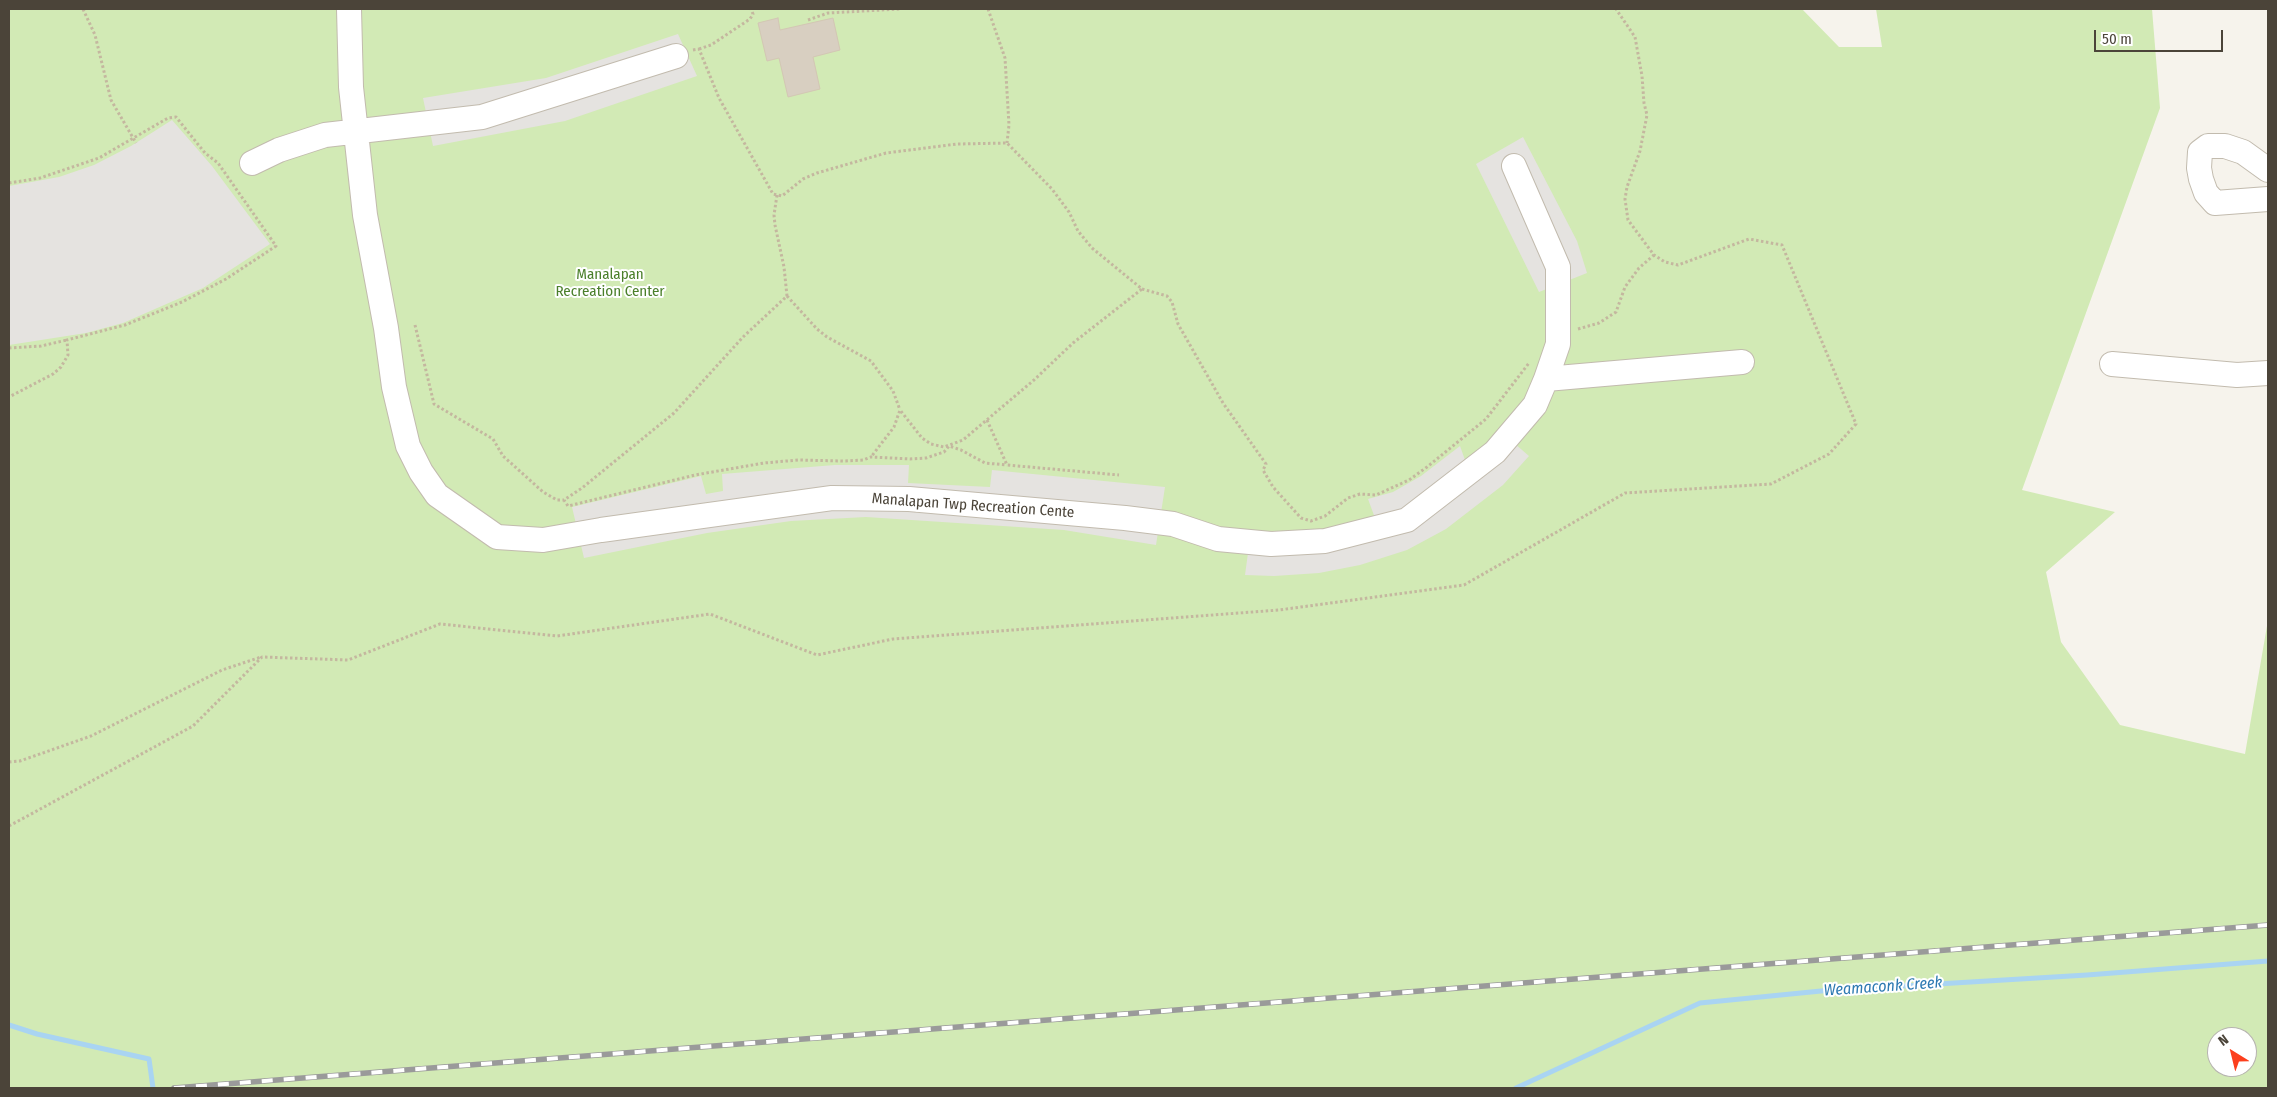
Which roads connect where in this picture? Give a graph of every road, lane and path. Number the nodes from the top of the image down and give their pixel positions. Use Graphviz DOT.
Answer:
graph roads {
  1 [pos="83,9"];
  2 [pos="349,9"];
  3 [pos="751,9"];
  4 [pos="900,9"];
  5 [pos="988,9"];
  6 [pos="1616,9"];
  7 [pos="808,20"];
  8 [pos="700,49"];
  9 [pos="676,56"];
  10 [pos="356,132"];
  11 [pos="135,141"];
  12 [pos="1007,143"];
  13 [pos="252,163"];
  14 [pos="1514,166"];
  15 [pos="2268,170"];
  16 [pos="9,183"];
  17 [pos="778,195"];
  18 [pos="2268,199"];
  19 [pos="1654,255"];
  20 [pos="1142,289"];
  21 [pos="787,296"];
  22 [pos="415,325"];
  23 [pos="1558,335"];
  24 [pos="67,340"];
  25 [pos="9,348"];
  26 [pos="1532,359"];
  27 [pos="1742,362"];
  28 [pos="2112,364"];
  29 [pos="2268,373"];
  30 [pos="1546,379"];
  31 [pos="9,397"];
  32 [pos="900,410"];
  33 [pos="987,420"];
  34 [pos="949,446"];
  35 [pos="871,457"];
  36 [pos="1007,465"];
  37 [pos="1119,475"];
  38 [pos="564,500"];
  39 [pos="262,657"];
  40 [pos="9,762"];
  41 [pos="9,826"];
  1 -- 11 [label="path"];
  2 -- 10 [label="street, Manalapan Twp Recreation Cente"];
  3 -- 8 [label="path"];
  4 -- 7 [label="path"];
  5 -- 12 [label="path"];
  6 -- 19 [label="path"];
  8 -- 9 [label="path"];
  8 -- 17 [label="path"];
  9 -- 10 [label="street"];
  10 -- 13 [label="street"];
  10 -- 30 [label="street, Manalapan Twp Recreation Cente"];
  11 -- 16 [label="path"];
  11 -- 24 [label="path"];
  12 -- 17 [label="path"];
  12 -- 20 [label="path"];
  14 -- 23 [label="street, Manalapan Twp Recreation Cente"];
  15 -- 18 [label="street"];
  17 -- 21 [label="path"];
  19 -- 23 [label="path"];
  19 -- 39 [label="path"];
  20 -- 26 [label="path"];
  20 -- 33 [label="path"];
  21 -- 32 [label="path"];
  21 -- 38 [label="path"];
  22 -- 38 [label="path"];
  23 -- 30 [label="street, Manalapan Twp Recreation Cente"];
  24 -- 25 [label="path"];
  24 -- 31 [label="path"];
  27 -- 30 [label="street"];
  28 -- 29 [label="street"];
  32 -- 34 [label="path"];
  32 -- 35 [label="path"];
  33 -- 34 [label="path"];
  33 -- 36 [label="path"];
  34 -- 35 [label="path"];
  34 -- 36 [label="path"];
  35 -- 38 [label="path"];
  36 -- 37 [label="path"];
  39 -- 40 [label="path"];
  39 -- 41 [label="path"];
}
